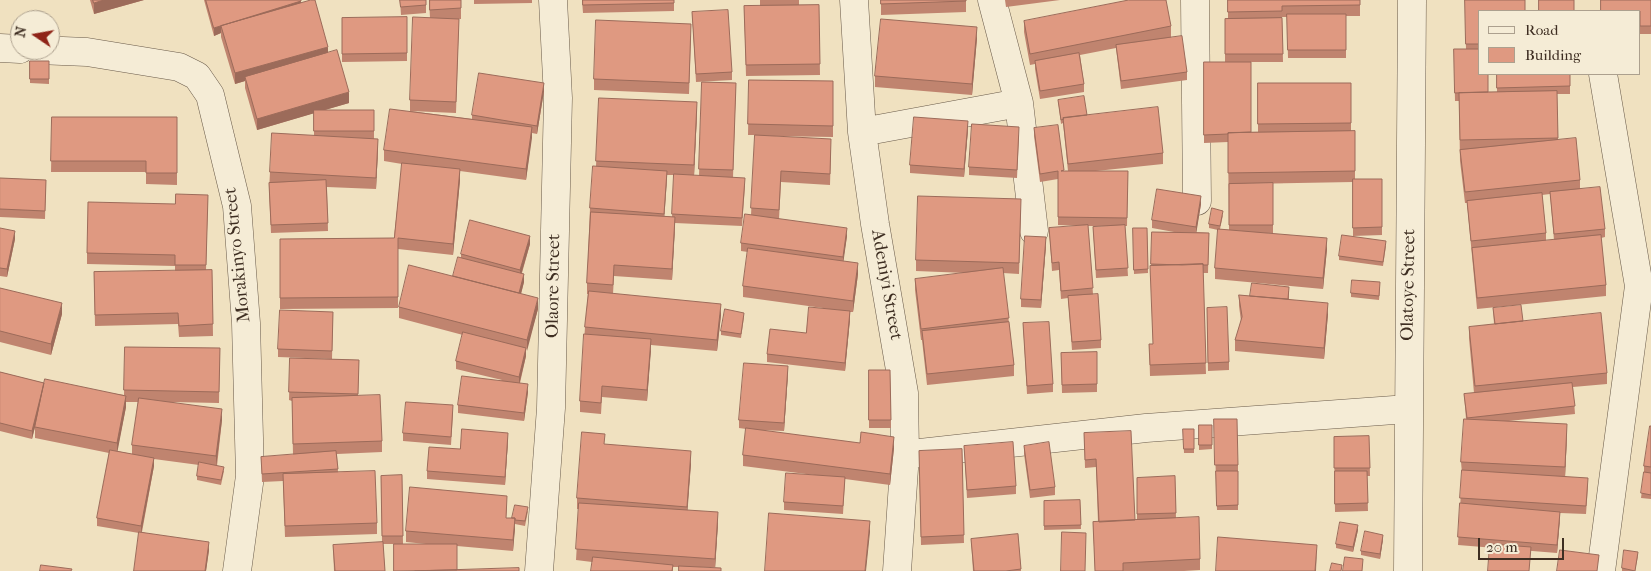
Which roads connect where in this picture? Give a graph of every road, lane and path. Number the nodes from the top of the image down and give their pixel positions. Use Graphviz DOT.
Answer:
graph roads {
  1 [pos="553,0"];
  2 [pos="854,0"];
  3 [pos="992,0"];
  4 [pos="1194,0"];
  5 [pos="1412,0"];
  6 [pos="60,51"];
  7 [pos="1603,75"];
  8 [pos="1019,103"];
  9 [pos="862,132"];
  10 [pos="1197,201"];
  11 [pos="1034,231"];
  12 [pos="1645,287"];
  13 [pos="1408,409"];
  14 [pos="905,454"];
  15 [pos="237,571"];
  16 [pos="539,571"];
  17 [pos="897,571"];
  18 [pos="1408,571"];
  19 [pos="1601,571"];
  1 -- 16 [label="street, Olaore Street"];
  2 -- 9 [label="street, Adeniyi Street"];
  3 -- 8 [label="street"];
  4 -- 10 [label="street"];
  5 -- 13 [label="street, Olatoye Street"];
  6 -- 15 [label="street, Morakinyo Street"];
  7 -- 12 [label="street"];
  8 -- 9 [label="street"];
  8 -- 11 [label="street"];
  9 -- 14 [label="street, Adeniyi Street"];
  12 -- 19 [label="street"];
  13 -- 14 [label="street"];
  13 -- 18 [label="street, Olatoye Street"];
  14 -- 17 [label="street, Adeniyi Street"];
}
